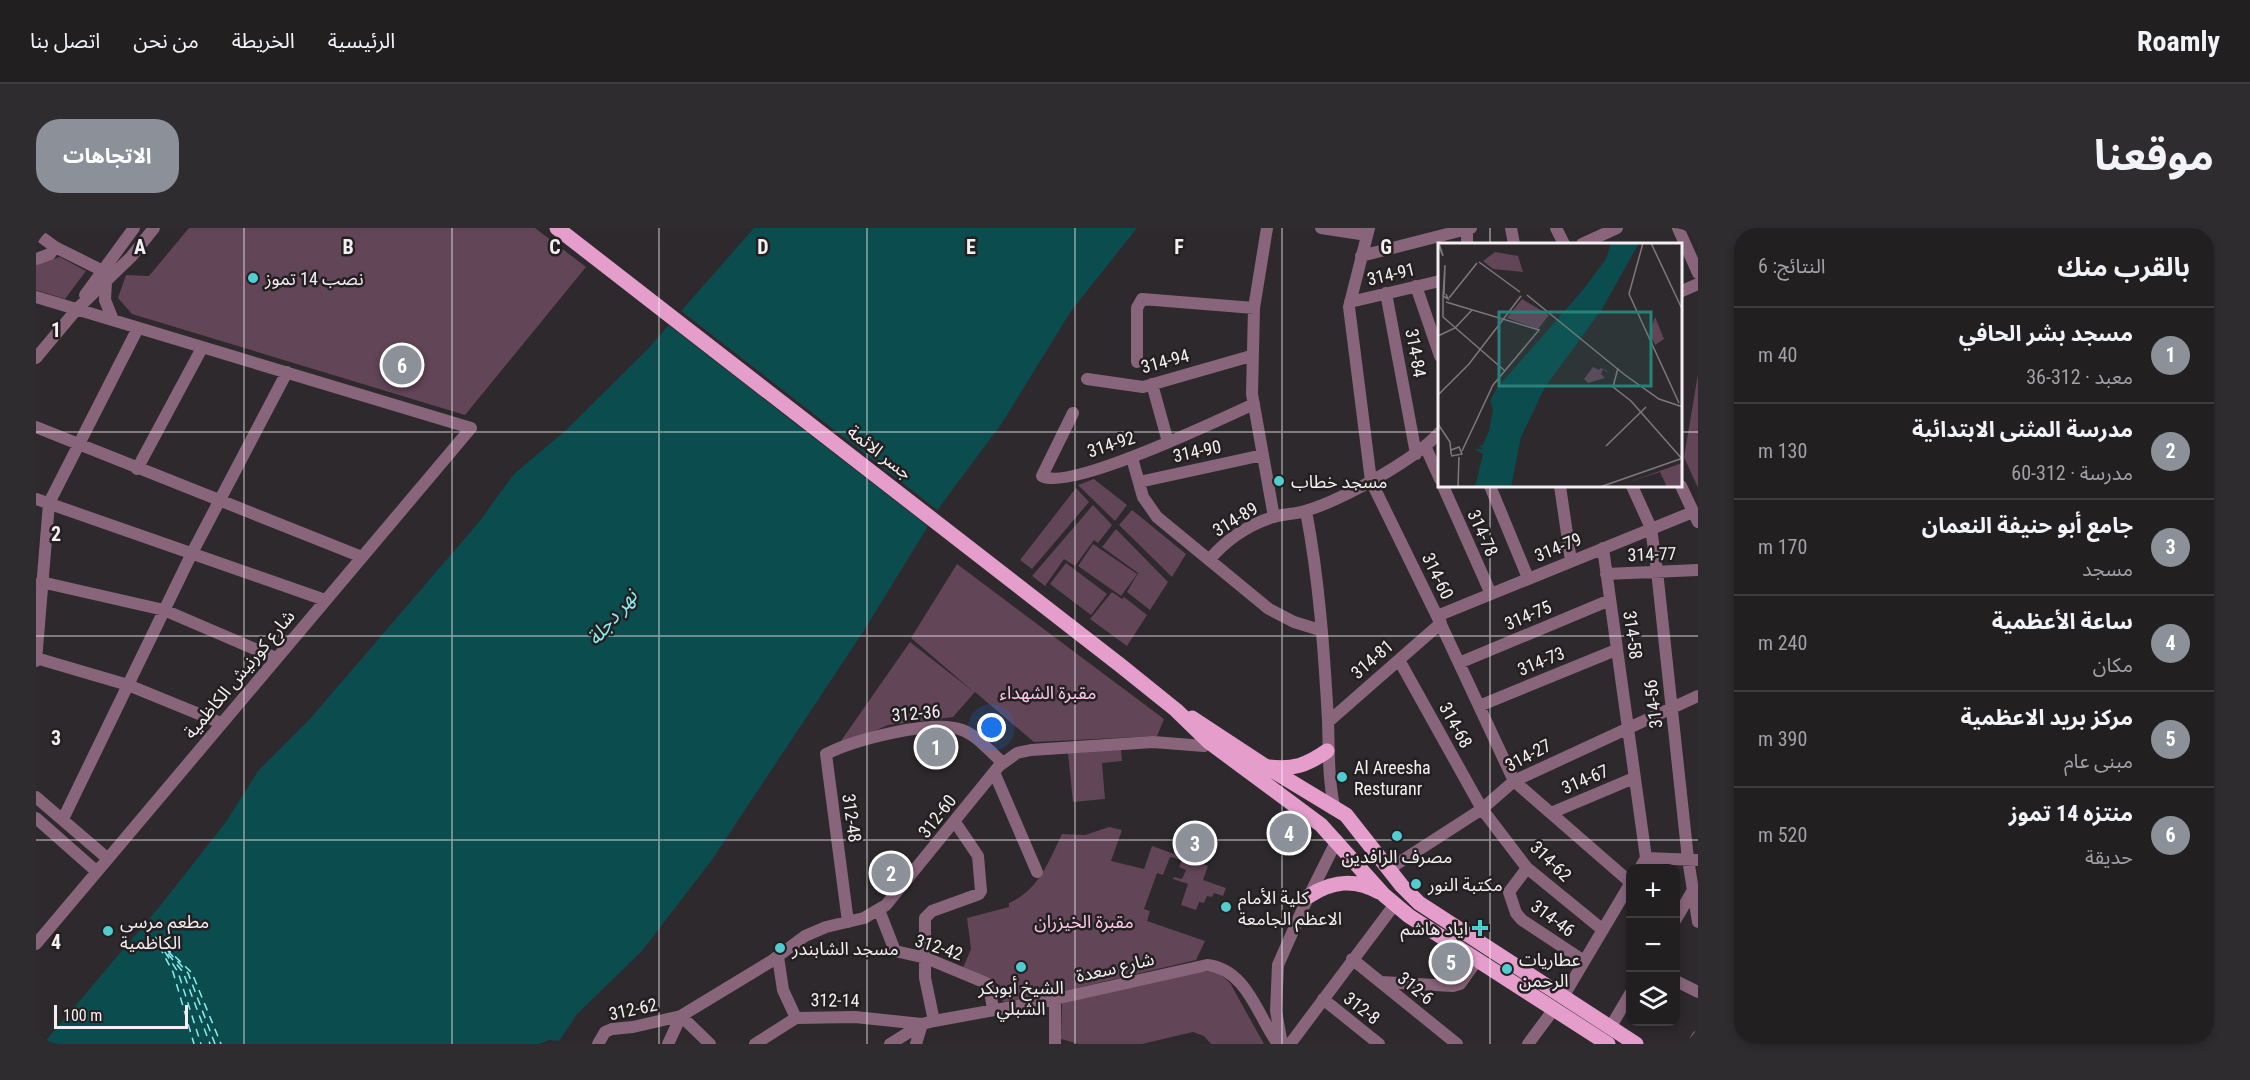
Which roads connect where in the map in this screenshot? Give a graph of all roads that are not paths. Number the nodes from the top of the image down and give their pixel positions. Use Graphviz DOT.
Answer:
graph roads {
  1 [pos="134,228"];
  2 [pos="154,228"];
  3 [pos="558,228"];
  4 [pos="1267,228"];
  5 [pos="1321,228"];
  6 [pos="1511,228"];
  7 [pos="1556,228"];
  8 [pos="1617,228"];
  9 [pos="1678,228"];
  10 [pos="1469,229"];
  11 [pos="1368,231"];
  12 [pos="36,233"];
  13 [pos="1514,243"];
  14 [pos="1564,243"];
  15 [pos="1584,243"];
  16 [pos="55,247"];
  17 [pos="1361,256"];
  18 [pos="36,259"];
  19 [pos="1698,273"];
  20 [pos="103,276"];
  21 [pos="1438,281"];
  22 [pos="1698,284"];
  23 [pos="1416,286"];
  24 [pos="1683,291"];
  25 [pos="1386,293"];
  26 [pos="36,297"];
  27 [pos="1350,302"];
  28 [pos="1254,308"];
  29 [pos="77,309"];
  30 [pos="113,320"];
  31 [pos="138,328"];
  32 [pos="202,348"];
  33 [pos="1438,350"];
  34 [pos="1251,356"];
  35 [pos="36,358"];
  36 [pos="1137,362"];
  37 [pos="287,372"];
  38 [pos="1087,379"];
  39 [pos="1152,384"];
  40 [pos="1254,404"];
  41 [pos="1073,413"];
  42 [pos="36,427"];
  43 [pos="1438,434"];
  44 [pos="1168,442"];
  45 [pos="79,443"];
  46 [pos="1421,451"];
  47 [pos="1263,455"];
  48 [pos="1132,458"];
  49 [pos="137,469"];
  50 [pos="1438,476"];
  51 [pos="1371,481"];
  52 [pos="1139,482"];
  53 [pos="1444,488"];
  54 [pos="1491,488"];
  55 [pos="1560,488"];
  56 [pos="1633,488"];
  57 [pos="1682,488"];
  58 [pos="42,501"];
  59 [pos="220,502"];
  60 [pos="1306,511"];
  61 [pos="1274,517"];
  62 [pos="1696,517"];
  63 [pos="1651,528"];
  64 [pos="1603,548"];
  65 [pos="192,553"];
  66 [pos="362,557"];
  67 [pos="1209,560"];
  68 [pos="1571,561"];
  69 [pos="1698,570"];
  70 [pos="1658,571"];
  71 [pos="1606,574"];
  72 [pos="1528,579"];
  73 [pos="41,582"];
  74 [pos="1491,594"];
  75 [pos="325,600"];
  76 [pos="1610,600"];
  77 [pos="164,610"];
  78 [pos="1439,619"];
  79 [pos="1320,630"];
  80 [pos="1616,650"];
  81 [pos="276,658"];
  82 [pos="36,659"];
  83 [pos="1399,660"];
  84 [pos="1459,663"];
  85 [pos="128,685"];
  86 [pos="1698,696"];
  87 [pos="1479,705"];
  88 [pos="1671,708"];
  89 [pos="1175,709"];
  90 [pos="1328,722"];
  91 [pos="221,723"];
  92 [pos="1627,727"];
  93 [pos="1209,742"];
  94 [pos="1327,751"];
  95 [pos="825,754"];
  96 [pos="1002,762"];
  97 [pos="1264,766"];
  98 [pos="994,772"];
  99 [pos="1634,778"];
  100 [pos="1514,781"];
  101 [pos="36,797"];
  102 [pos="1334,806"];
  103 [pos="1482,809"];
  104 [pos="1551,813"];
  105 [pos="36,818"];
  106 [pos="63,819"];
  107 [pos="955,822"];
  108 [pos="1355,824"];
  109 [pos="1321,825"];
  110 [pos="1337,840"];
  111 [pos="107,858"];
  112 [pos="1693,860"];
  113 [pos="1643,863"];
  114 [pos="1527,868"];
  115 [pos="1389,869"];
  116 [pos="96,871"];
  117 [pos="1037,872"];
  118 [pos="1626,879"];
  119 [pos="1626,890"];
  120 [pos="1693,890"];
  121 [pos="1309,896"];
  122 [pos="1389,899"];
  123 [pos="879,910"];
  124 [pos="1677,918"];
  125 [pos="848,922"];
  126 [pos="1698,922"];
  127 [pos="1603,930"];
  128 [pos="38,938"];
  129 [pos="778,957"];
  130 [pos="926,958"];
  131 [pos="1352,959"];
  132 [pos="1478,959"];
  133 [pos="1584,962"];
  134 [pos="1381,982"];
  135 [pos="1680,983"];
  136 [pos="1698,992"];
  137 [pos="1055,999"];
  138 [pos="1323,999"];
  139 [pos="1626,1001"];
  140 [pos="1559,1003"];
  141 [pos="993,1010"];
  142 [pos="681,1016"];
  143 [pos="796,1018"];
  144 [pos="934,1021"];
  145 [pos="922,1024"];
  146 [pos="1610,1028"];
  147 [pos="1698,1036"];
  148 [pos="1290,1043"];
  149 [pos="598,1044"];
  150 [pos="668,1044"];
  151 [pos="710,1044"];
  152 [pos="755,1044"];
  153 [pos="890,1044"];
  154 [pos="916,1044"];
  155 [pos="1055,1044"];
  156 [pos="1278,1044"];
  157 [pos="1379,1044"];
  158 [pos="1457,1044"];
  159 [pos="1528,1044"];
  160 [pos="1607,1044"];
  161 [pos="1636,1044"];
  162 [pos="1693,1044"];
  1 -- 20 [label="street"];
  2 -- 20 [label="street"];
  3 -- 89 [label="main road, جسر الائمة"];
  4 -- 28 [label="street"];
  5 -- 11 [label="street"];
  6 -- 13 [label="street"];
  7 -- 14 [label="street"];
  8 -- 15 [label="street"];
  9 -- 19 [label="street"];
  10 -- 17 [label="street"];
  11 -- 17 [label="street, 314-60"];
  12 -- 16 [label="street"];
  16 -- 18 [label="street"];
  16 -- 20 [label="street"];
  17 -- 27 [label="street, 314-60"];
  20 -- 29 [label="street"];
  20 -- 30 [label="street"];
  21 -- 23 [label="street, 314-91"];
  22 -- 24 [label="street"];
  23 -- 25 [label="street, 314-91"];
  23 -- 33 [label="street"];
  25 -- 27 [label="street, 314-91"];
  25 -- 46 [label="street, 314-84"];
  26 -- 29 [label="street"];
  27 -- 51 [label="street, 314-60"];
  28 -- 34 [label="street"];
  28 -- 36 [label="street"];
  29 -- 30 [label="street"];
  29 -- 35 [label="street"];
  30 -- 31 [label="street"];
  31 -- 32 [label="street"];
  31 -- 45 [label="street"];
  32 -- 37 [label="street"];
  32 -- 49 [label="street"];
  34 -- 39 [label="street, 314-94"];
  34 -- 40 [label="street"];
  37 -- 59 [label="street"];
  37 -- 66 [label="street, شارع كورنيش الكاظمية"];
  38 -- 39 [label="street, 314-94"];
  39 -- 44 [label="street"];
  40 -- 44 [label="street, 314-92"];
  40 -- 47 [label="street"];
  41 -- 48 [label="street, 314-92"];
  42 -- 45 [label="street"];
  43 -- 46 [label="street, 314-89"];
  44 -- 48 [label="street, 314-92"];
  45 -- 49 [label="street"];
  45 -- 58 [label="street"];
  46 -- 50 [label="street"];
  46 -- 51 [label="street, 314-89"];
  47 -- 52 [label="street, 314-90"];
  47 -- 61 [label="street"];
  48 -- 52 [label="street"];
  49 -- 59 [label="street"];
  51 -- 60 [label="street, 314-89"];
  51 -- 78 [label="street, 314-60"];
  52 -- 67 [label="street"];
  53 -- 74 [label="street, 314-78"];
  54 -- 72 [label="street"];
  55 -- 68 [label="street"];
  56 -- 63 [label="street, 314-56"];
  57 -- 62 [label="street"];
  58 -- 65 [label="street"];
  58 -- 73 [label="street"];
  59 -- 65 [label="street"];
  59 -- 66 [label="street"];
  60 -- 61 [label="street, 314-89"];
  60 -- 79 [label="street"];
  61 -- 67 [label="street, 314-89"];
  62 -- 63 [label="street, 314-79"];
  63 -- 64 [label="street, 314-79"];
  63 -- 70 [label="street, 314-56"];
  64 -- 68 [label="street, 314-79"];
  64 -- 71 [label="street, 314-58"];
  65 -- 75 [label="street"];
  65 -- 77 [label="street"];
  66 -- 75 [label="street, شارع كورنيش الكاظمية"];
  67 -- 79 [label="street"];
  68 -- 72 [label="street, 314-79"];
  69 -- 70 [label="street, 314-77"];
  70 -- 71 [label="street, 314-77"];
  70 -- 88 [label="street, 314-56"];
  71 -- 76 [label="street, 314-58"];
  72 -- 74 [label="street, 314-79"];
  73 -- 77 [label="street"];
  73 -- 82 [label="street"];
  74 -- 78 [label="street, 314-79"];
  75 -- 81 [label="street, شارع كورنيش الكاظمية"];
  76 -- 80 [label="street, 314-58"];
  76 -- 84 [label="street, 314-75"];
  77 -- 81 [label="street"];
  77 -- 85 [label="street"];
  78 -- 83 [label="street, 314-81"];
  78 -- 84 [label="street, 314-60"];
  79 -- 90 [label="street"];
  80 -- 87 [label="street, 314-73"];
  80 -- 92 [label="street, 314-58"];
  81 -- 91 [label="street, شارع كورنيش الكاظمية"];
  82 -- 85 [label="street"];
  83 -- 90 [label="street, 314-81"];
  83 -- 103 [label="street, 314-68"];
  84 -- 87 [label="street, 314-60"];
  85 -- 91 [label="street"];
  85 -- 106 [label="street"];
  86 -- 88 [label="street, 314-27"];
  87 -- 100 [label="street, 314-60"];
  88 -- 92 [label="street, 314-27"];
  88 -- 112 [label="street, 314-56"];
  89 -- 93 [label="main road"];
  89 -- 97 [label="main road"];
  90 -- 94 [label="street"];
  91 -- 111 [label="street, شارع كورنيش الكاظمية"];
  92 -- 99 [label="street, 314-58"];
  92 -- 100 [label="street, 314-27"];
  93 -- 96 [label="street, 312-60"];
  93 -- 109 [label="main road"];
  94 -- 97 [label="main road"];
  94 -- 102 [label="street"];
  95 -- 96 [label="street, 312-36"];
  95 -- 125 [label="street, 312-48"];
  96 -- 98 [label="street, 312-60"];
  97 -- 102 [label="main road"];
  98 -- 107 [label="street, 312-60"];
  98 -- 117 [label="street"];
  99 -- 104 [label="street, 314-67"];
  99 -- 113 [label="street, 314-58"];
  100 -- 103 [label="street, 314-27"];
  100 -- 104 [label="street, 314-60"];
  101 -- 106 [label="street"];
  102 -- 108 [label="main road"];
  102 -- 109 [label="main road"];
  103 -- 114 [label="street, 314-62"];
  103 -- 115 [label="street, 314-27"];
  104 -- 118 [label="street, 314-60"];
  105 -- 116 [label="street"];
  106 -- 111 [label="street"];
  107 -- 123 [label="street, 312-60"];
  107 -- 130 [label="street"];
  108 -- 110 [label="main road"];
  108 -- 115 [label="main road"];
  109 -- 110 [label="main road"];
  110 -- 121 [label="street"];
  110 -- 122 [label="main road"];
  111 -- 116 [label="street, شارع كورنيش الكاظمية"];
  112 -- 113 [label="street"];
  112 -- 120 [label="street, 314-56"];
  114 -- 127 [label="street, 314-62"];
  114 -- 133 [label="street, 314-46"];
  115 -- 140 [label="main road"];
  116 -- 128 [label="street, شارع كورنيش الكاظمية"];
  119 -- 127 [label="street"];
  120 -- 124 [label="street"];
  120 -- 126 [label="street, 314-56"];
  121 -- 122 [label="main road"];
  121 -- 148 [label="street"];
  122 -- 131 [label="street"];
  122 -- 132 [label="main road"];
  123 -- 125 [label="street, 312-60"];
  123 -- 130 [label="street, 312-42"];
  125 -- 129 [label="street, 312-60"];
  127 -- 133 [label="street"];
  129 -- 142 [label="street, 312-60"];
  129 -- 143 [label="street"];
  130 -- 141 [label="street, 312-42"];
  130 -- 144 [label="street"];
  131 -- 134 [label="street, 312-6"];
  131 -- 138 [label="street"];
  132 -- 134 [label="street"];
  132 -- 140 [label="main road"];
  133 -- 140 [label="street"];
  134 -- 158 [label="street, 312-6"];
  135 -- 136 [label="street"];
  137 -- 141 [label="street, شارع سعدة"];
  137 -- 155 [label="street"];
  137 -- 156 [label="street, شارع سعدة"];
  138 -- 148 [label="street"];
  138 -- 157 [label="street, 312-8"];
  139 -- 146 [label="street"];
  140 -- 146 [label="main road"];
  140 -- 159 [label="street"];
  140 -- 160 [label="main road"];
  141 -- 144 [label="street, شارع سعدة"];
  142 -- 149 [label="street, 312-62"];
  142 -- 150 [label="street"];
  142 -- 151 [label="street"];
  143 -- 145 [label="street, 312-14"];
  143 -- 152 [label="street, 312-14"];
  144 -- 145 [label="street, شارع سعدة"];
  145 -- 153 [label="street"];
  145 -- 154 [label="street"];
  146 -- 161 [label="main road"];
  147 -- 162 [label="street"];
}
